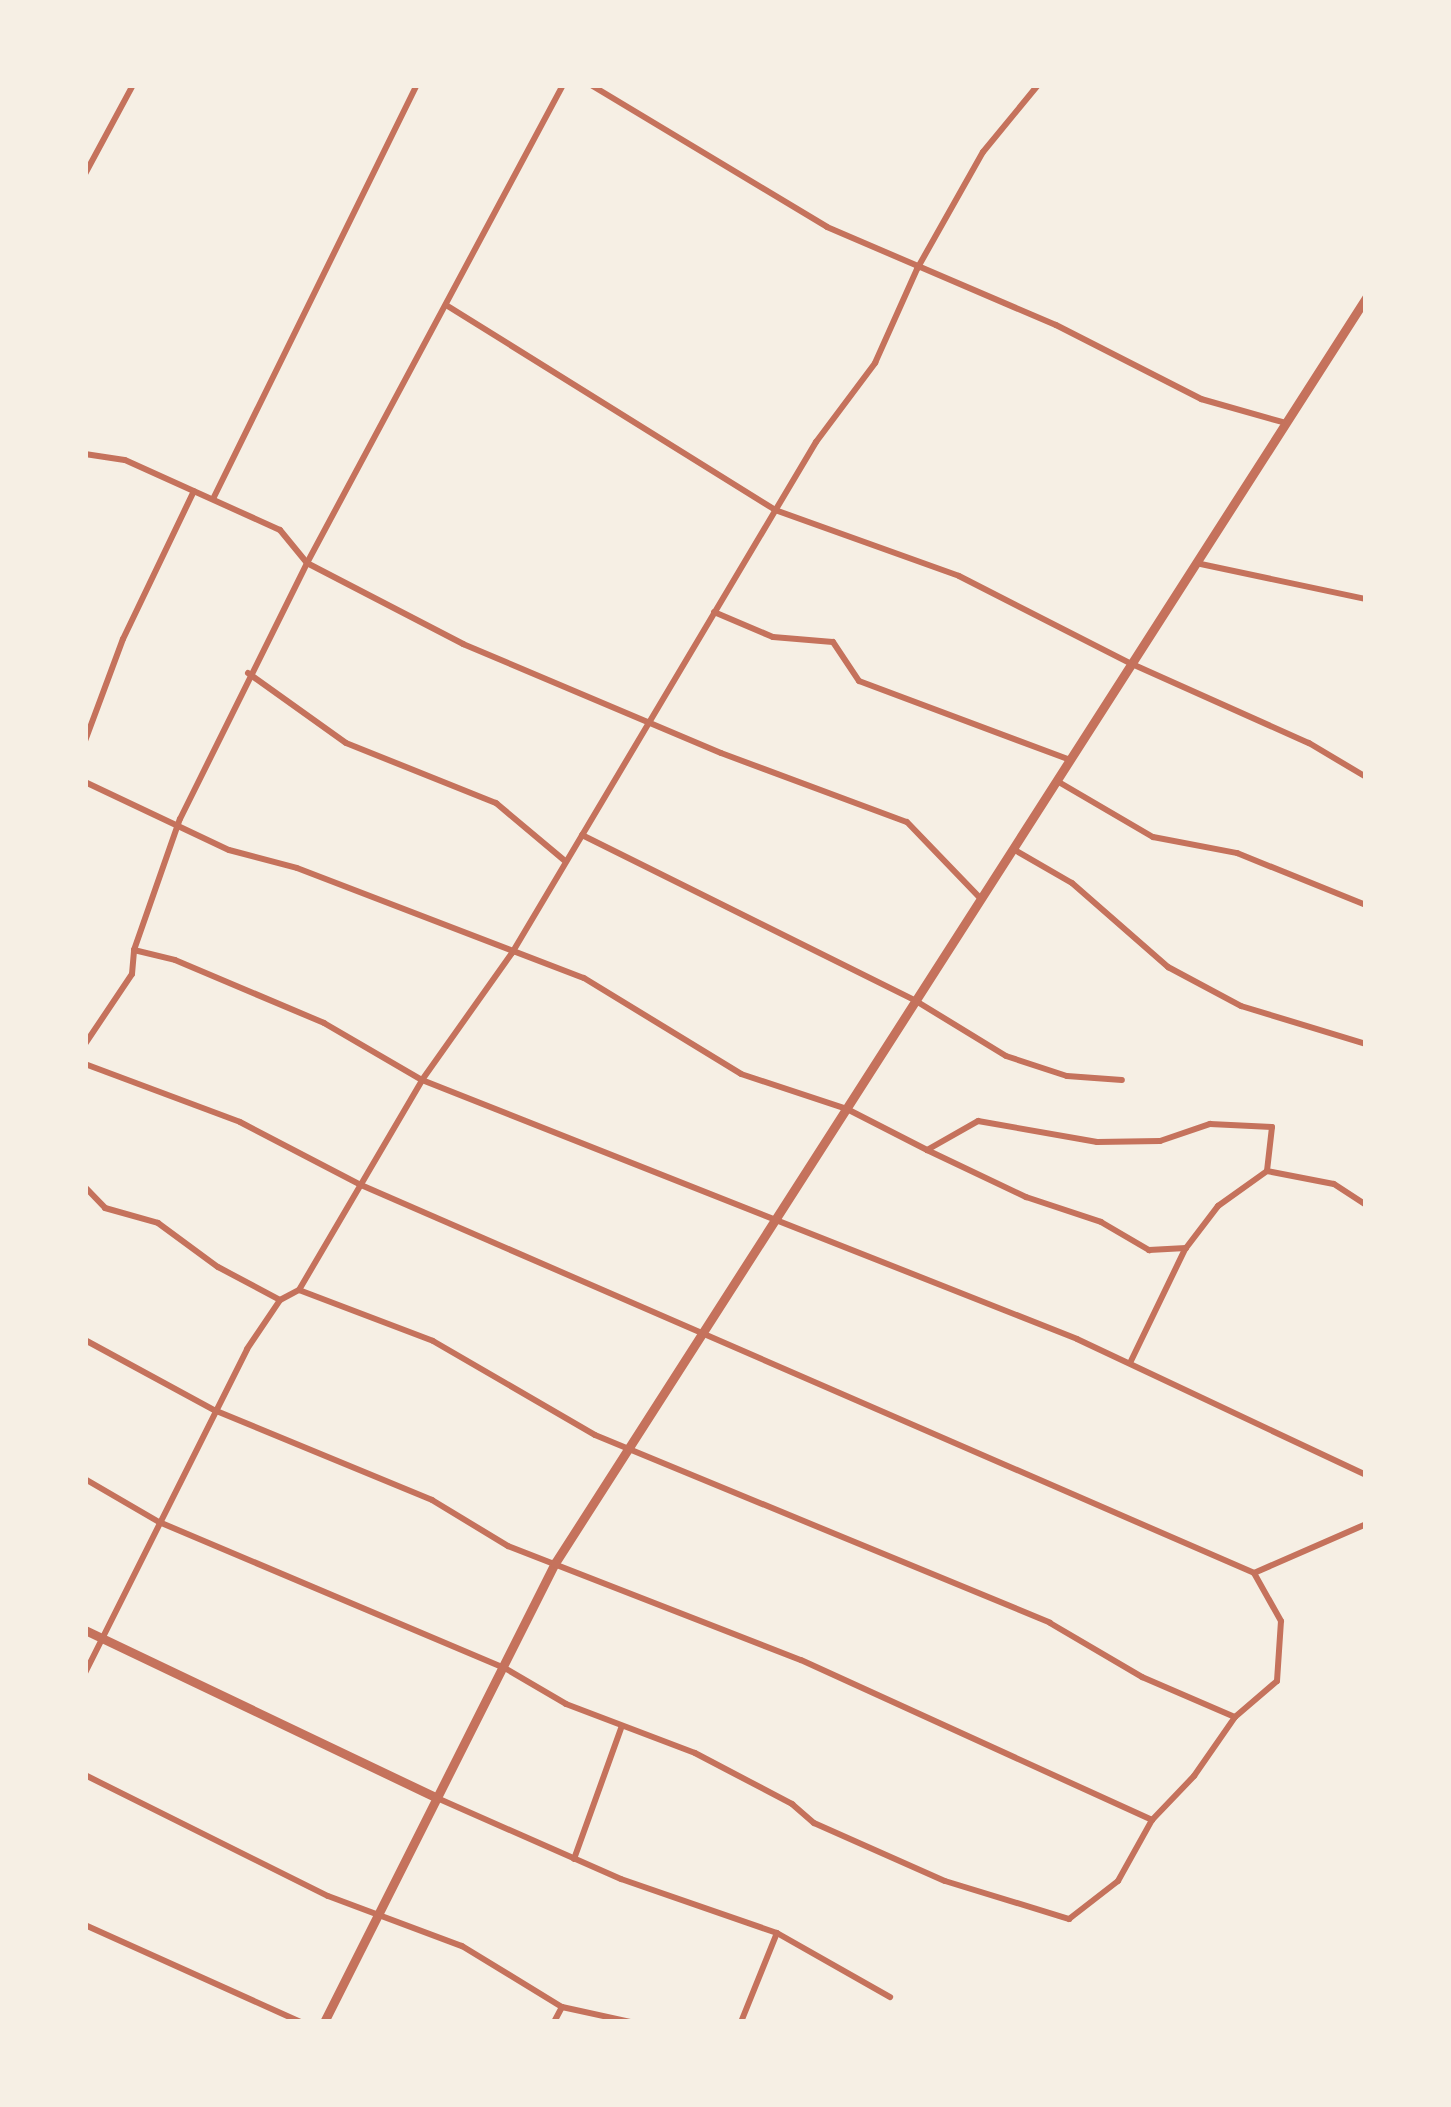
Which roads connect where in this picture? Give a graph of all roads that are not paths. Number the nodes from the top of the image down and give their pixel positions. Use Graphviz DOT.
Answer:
graph roads {
  1 [pos="133,85"];
  2 [pos="418,85"];
  3 [pos="563,85"];
  4 [pos="591,85"];
  5 [pos="1038,85"];
  6 [pos="85,174"];
  7 [pos="917,269"];
  8 [pos="1366,298"];
  9 [pos="446,306"];
  10 [pos="1286,423"];
  11 [pos="86,458"];
  12 [pos="194,490"];
  13 [pos="213,498"];
  14 [pos="775,510"];
  15 [pos="307,563"];
  16 [pos="1196,564"];
  17 [pos="1366,599"];
  18 [pos="714,612"];
  19 [pos="1132,664"];
  20 [pos="248,673"];
  21 [pos="646,723"];
  22 [pos="85,741"];
  23 [pos="1070,760"];
  24 [pos="1366,777"];
  25 [pos="1057,781"];
  26 [pos="85,782"];
  27 [pos="178,828"];
  28 [pos="581,834"];
  29 [pos="1013,849"];
  30 [pos="566,861"];
  31 [pos="981,899"];
  32 [pos="1366,905"];
  33 [pos="134,950"];
  34 [pos="512,953"];
  35 [pos="916,1001"];
  36 [pos="85,1044"];
  37 [pos="1366,1044"];
  38 [pos="85,1064"];
  39 [pos="422,1080"];
  40 [pos="1122,1080"];
  41 [pos="847,1109"];
  42 [pos="926,1150"];
  43 [pos="1268,1171"];
  44 [pos="361,1185"];
  45 [pos="85,1187"];
  46 [pos="1366,1205"];
  47 [pos="774,1223"];
  48 [pos="1186,1248"];
  49 [pos="299,1290"];
  50 [pos="280,1300"];
  51 [pos="704,1331"];
  52 [pos="85,1340"];
  53 [pos="1130,1363"];
  54 [pos="214,1410"];
  55 [pos="630,1447"];
  56 [pos="1366,1475"];
  57 [pos="85,1479"];
  58 [pos="159,1522"];
  59 [pos="1366,1524"];
  60 [pos="556,1563"];
  61 [pos="1254,1573"];
  62 [pos="85,1630"];
  63 [pos="103,1637"];
  64 [pos="503,1668"];
  65 [pos="85,1673"];
  66 [pos="1235,1718"];
  67 [pos="622,1726"];
  68 [pos="85,1776"];
  69 [pos="437,1798"];
  70 [pos="1152,1820"];
  71 [pos="574,1859"];
  72 [pos="379,1913"];
  73 [pos="85,1925"];
  74 [pos="777,1934"];
  75 [pos="890,1997"];
  76 [pos="562,2007"];
  77 [pos="302,2022"];
  78 [pos="324,2022"];
  79 [pos="554,2022"];
  80 [pos="632,2022"];
  81 [pos="741,2022"];
  1 -- 6 [label="street"];
  2 -- 13 [label="street"];
  3 -- 9 [label="street"];
  4 -- 7 [label="street"];
  5 -- 7 [label="street"];
  7 -- 10 [label="street"];
  7 -- 14 [label="street"];
  8 -- 10 [label="street"];
  9 -- 14 [label="street"];
  9 -- 15 [label="street"];
  10 -- 16 [label="street"];
  11 -- 12 [label="street"];
  12 -- 13 [label="street"];
  12 -- 22 [label="street"];
  13 -- 15 [label="street"];
  14 -- 18 [label="street"];
  14 -- 19 [label="street"];
  15 -- 20 [label="street"];
  15 -- 21 [label="street"];
  16 -- 17 [label="street"];
  16 -- 19 [label="street"];
  18 -- 21 [label="street"];
  18 -- 23 [label="street"];
  19 -- 23 [label="street"];
  19 -- 24 [label="street"];
  20 -- 27 [label="street"];
  20 -- 30 [label="street"];
  21 -- 28 [label="street"];
  21 -- 31 [label="street"];
  23 -- 25 [label="street"];
  25 -- 29 [label="street"];
  25 -- 32 [label="street"];
  26 -- 27 [label="street"];
  27 -- 33 [label="street"];
  27 -- 34 [label="street"];
  28 -- 30 [label="street"];
  28 -- 35 [label="street"];
  29 -- 31 [label="street"];
  29 -- 37 [label="street"];
  30 -- 34 [label="street"];
  31 -- 35 [label="street"];
  33 -- 36 [label="street"];
  33 -- 39 [label="street"];
  34 -- 39 [label="street"];
  34 -- 41 [label="street"];
  35 -- 40 [label="street"];
  35 -- 41 [label="street"];
  38 -- 44 [label="street"];
  39 -- 44 [label="street"];
  39 -- 47 [label="street"];
  41 -- 42 [label="street"];
  41 -- 47 [label="street"];
  42 -- 43 [label="street"];
  42 -- 48 [label="street"];
  43 -- 46 [label="street"];
  43 -- 48 [label="street"];
  44 -- 49 [label="street"];
  44 -- 51 [label="street"];
  45 -- 50 [label="street"];
  47 -- 51 [label="street"];
  47 -- 53 [label="street"];
  48 -- 53 [label="street"];
  49 -- 50 [label="street"];
  49 -- 55 [label="street"];
  50 -- 54 [label="street"];
  51 -- 55 [label="street"];
  51 -- 61 [label="street"];
  52 -- 54 [label="street"];
  53 -- 56 [label="street"];
  54 -- 58 [label="street"];
  54 -- 60 [label="street"];
  55 -- 60 [label="street"];
  55 -- 66 [label="street"];
  57 -- 58 [label="street"];
  58 -- 63 [label="street"];
  58 -- 64 [label="street"];
  59 -- 61 [label="street"];
  60 -- 64 [label="street"];
  60 -- 70 [label="street"];
  61 -- 66 [label="street"];
  62 -- 63 [label="street"];
  63 -- 65 [label="street"];
  63 -- 69 [label="street"];
  64 -- 67 [label="street"];
  64 -- 69 [label="street"];
  66 -- 70 [label="street"];
  67 -- 70 [label="street"];
  67 -- 71 [label="street"];
  68 -- 72 [label="street"];
  69 -- 71 [label="street"];
  69 -- 72 [label="street"];
  71 -- 74 [label="street"];
  72 -- 76 [label="street"];
  72 -- 78 [label="street"];
  73 -- 77 [label="street"];
  74 -- 75 [label="street"];
  74 -- 81 [label="street"];
  76 -- 79 [label="street"];
  76 -- 80 [label="street"];
}
